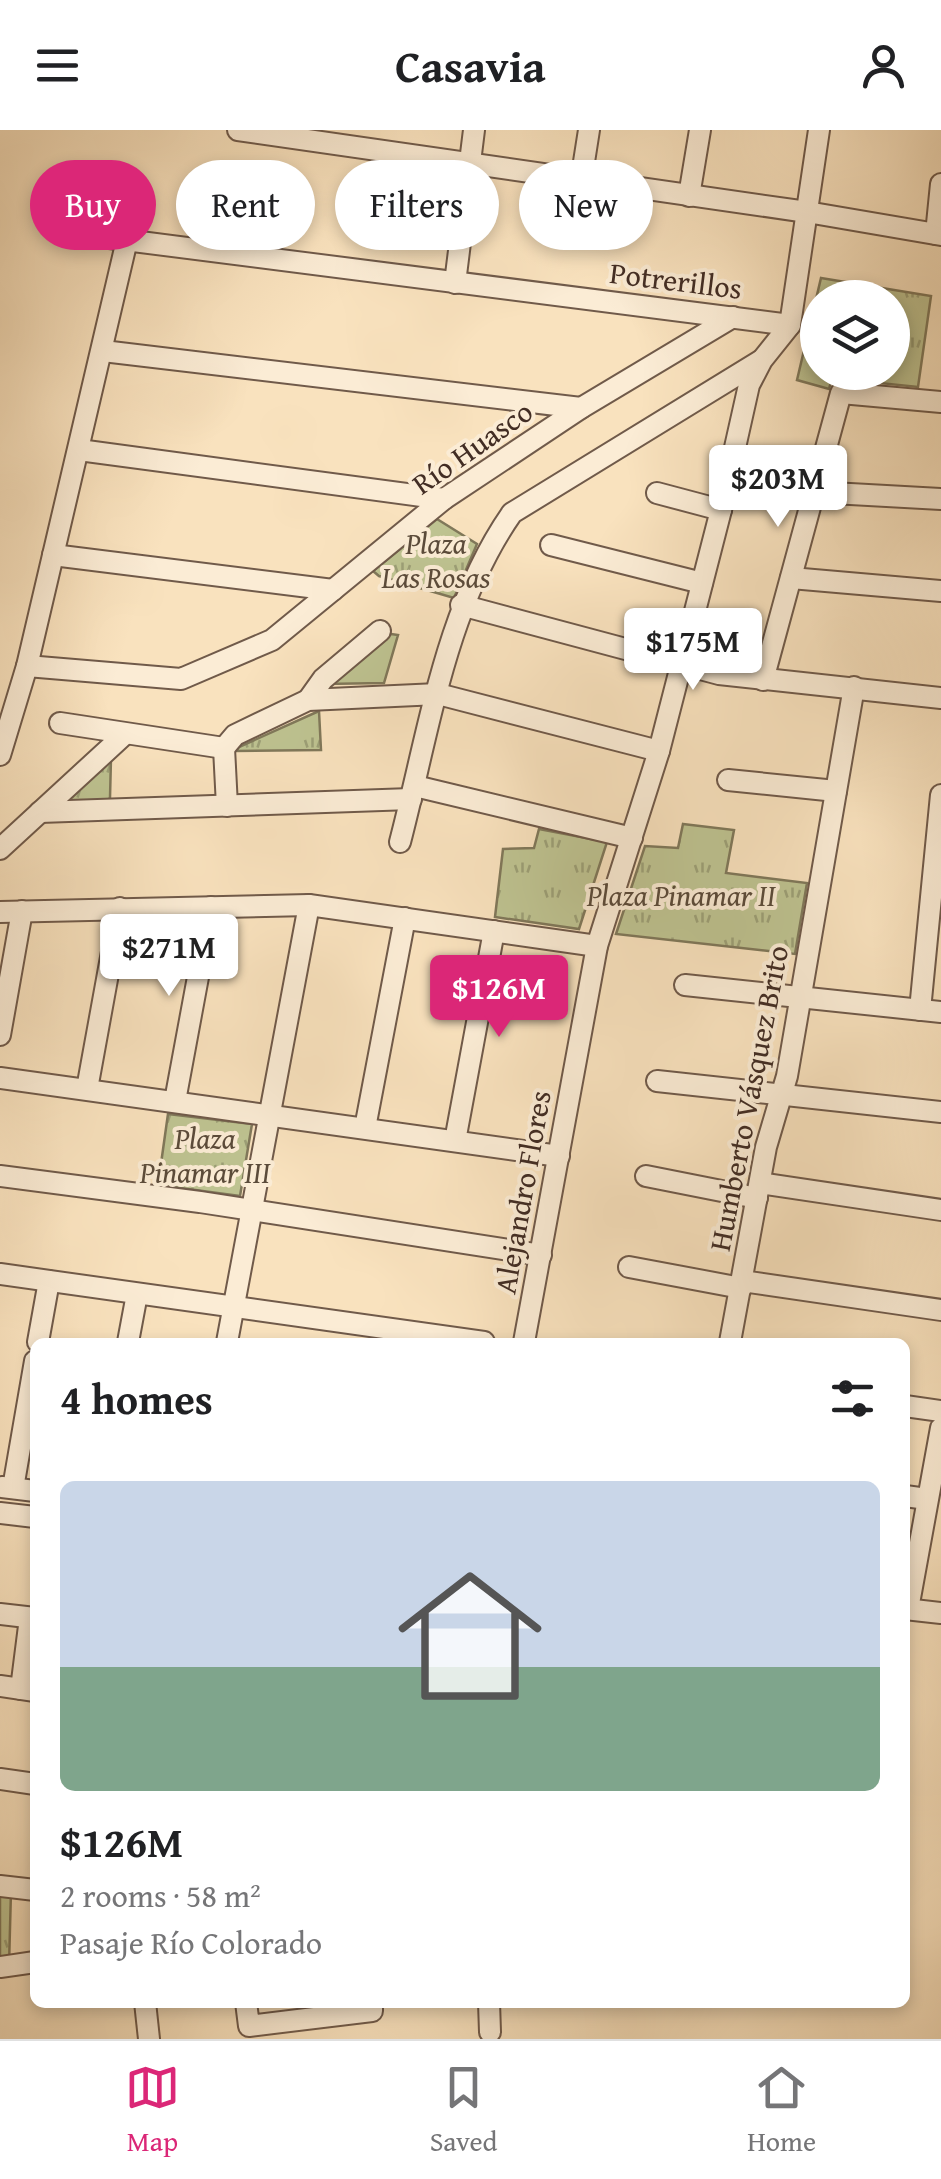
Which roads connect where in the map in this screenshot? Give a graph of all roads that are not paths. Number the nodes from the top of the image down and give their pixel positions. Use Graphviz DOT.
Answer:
graph roads {
  1 [pos="245,130"];
  2 [pos="474,130"];
  3 [pos="589,130"];
  4 [pos="700,130"];
  5 [pos="819,130"];
  6 [pos="356,139"];
  7 [pos="446,160"];
  8 [pos="469,160"];
  9 [pos="584,160"];
  10 [pos="941,184"];
  11 [pos="653,191"];
  12 [pos="689,196"];
  13 [pos="807,212"];
  14 [pos="939,235"];
  15 [pos="156,244"];
  16 [pos="125,250"];
  17 [pos="459,250"];
  18 [pos="455,283"];
  19 [pos="733,316"];
  20 [pos="790,325"];
  21 [pos="102,351"];
  22 [pos="762,360"];
  23 [pos="941,402"];
  24 [pos="581,408"];
  25 [pos="79,450"];
  26 [pos="814,492"];
  27 [pos="656,493"];
  28 [pos="941,499"];
  29 [pos="444,500"];
  30 [pos="721,510"];
  31 [pos="551,545"];
  32 [pos="53,555"];
  33 [pos="791,578"];
  34 [pos="702,583"];
  35 [pos="333,590"];
  36 [pos="941,591"];
  37 [pos="461,605"];
  38 [pos="380,631"];
  39 [pos="680,664"];
  40 [pos="27,666"];
  41 [pos="763,680"];
  42 [pos="854,688"];
  43 [pos="438,694"];
  44 [pos="941,698"];
  45 [pos="308,700"];
  46 [pos="60,724"];
  47 [pos="125,734"];
  48 [pos="224,748"];
  49 [pos="659,751"];
  50 [pos="0,754"];
  51 [pos="728,780"];
  52 [pos="836,791"];
  53 [pos="413,792"];
  54 [pos="941,795"];
  55 [pos="226,806"];
  56 [pos="40,812"];
  57 [pos="632,838"];
  58 [pos="400,842"];
  59 [pos="0,849"];
  60 [pos="309,905"];
  61 [pos="211,906"];
  62 [pos="120,908"];
  63 [pos="22,911"];
  64 [pos="0,912"];
  65 [pos="406,918"];
  66 [pos="494,931"];
  67 [pos="597,946"];
  68 [pos="685,985"];
  69 [pos="801,998"];
  70 [pos="930,1011"];
  71 [pos="0,1035"];
  72 [pos="0,1078"];
  73 [pos="657,1081"];
  74 [pos="87,1089"];
  75 [pos="783,1094"];
  76 [pos="176,1101"];
  77 [pos="941,1112"];
  78 [pos="271,1114"];
  79 [pos="365,1128"];
  80 [pos="455,1141"];
  81 [pos="559,1156"];
  82 [pos="0,1176"];
  83 [pos="646,1176"];
  84 [pos="759,1190"];
  85 [pos="252,1210"];
  86 [pos="941,1210"];
  87 [pos="541,1255"];
  88 [pos="629,1267"];
  89 [pos="0,1274"];
  90 [pos="49,1281"];
  91 [pos="741,1285"];
  92 [pos="137,1294"];
  93 [pos="234,1307"];
  94 [pos="941,1310"];
  95 [pos="330,1332"];
  96 [pos="39,1338"];
  97 [pos="129,1338"];
  98 [pos="228,1338"];
  99 [pos="416,1338"];
  100 [pos="525,1338"];
  101 [pos="731,1338"];
  102 [pos="30,1383"];
  103 [pos="910,1407"];
  104 [pos="941,1411"];
  105 [pos="941,1428"];
  106 [pos="6,1487"];
  107 [pos="910,1497"];
  108 [pos="928,1499"];
  109 [pos="0,1513"];
  110 [pos="30,1516"];
  111 [pos="910,1593"];
  112 [pos="910,1609"];
  113 [pos="941,1613"];
  114 [pos="0,1614"];
  115 [pos="30,1618"];
  116 [pos="30,1628"];
  117 [pos="18,1689"];
  118 [pos="0,1780"];
  119 [pos="30,1783"];
  120 [pos="0,1886"];
  121 [pos="30,1889"];
  122 [pos="30,1963"];
  123 [pos="0,1967"];
  124 [pos="146,2008"];
  125 [pos="247,2008"];
  126 [pos="372,2008"];
  127 [pos="489,2008"];
  128 [pos="490,2032"];
  129 [pos="149,2039"];
  1 -- 6 [label="street"];
  2 -- 8 [label="street"];
  3 -- 9 [label="street"];
  4 -- 12 [label="street"];
  5 -- 13 [label="street"];
  6 -- 7 [label="street"];
  10 -- 14 [label="street"];
  11 -- 12 [label="street"];
  12 -- 13 [label="street"];
  13 -- 14 [label="street"];
  13 -- 20 [label="street"];
  15 -- 18 [label="street, Potrerillos"];
  16 -- 21 [label="street"];
  17 -- 18 [label="street"];
  18 -- 19 [label="street, Potrerillos"];
  19 -- 20 [label="street, Potrerillos"];
  19 -- 24 [label="street, Río Huasco"];
  20 -- 22 [label="street, Alejandro Flores"];
  21 -- 24 [label="street"];
  21 -- 25 [label="street"];
  22 -- 30 [label="street, Alejandro Flores"];
  22 -- 37 [label="street"];
  23 -- 26 [label="street"];
  24 -- 29 [label="street, Río Huasco"];
  25 -- 29 [label="street"];
  25 -- 32 [label="street"];
  26 -- 28 [label="street"];
  26 -- 33 [label="street"];
  27 -- 30 [label="street"];
  29 -- 35 [label="street, Río Huasco"];
  30 -- 34 [label="street, Alejandro Flores"];
  31 -- 34 [label="street"];
  32 -- 35 [label="street"];
  32 -- 40 [label="street"];
  33 -- 36 [label="street"];
  33 -- 41 [label="street"];
  34 -- 39 [label="street, Alejandro Flores"];
  35 -- 40 [label="street, Río Huasco"];
  37 -- 39 [label="street"];
  37 -- 43 [label="street"];
  38 -- 45 [label="street"];
  39 -- 41 [label="street"];
  39 -- 49 [label="street, Alejandro Flores"];
  40 -- 50 [label="street"];
  41 -- 42 [label="street"];
  42 -- 44 [label="street"];
  42 -- 52 [label="street, Humberto Vásquez Brito"];
  43 -- 45 [label="street"];
  43 -- 49 [label="street"];
  43 -- 53 [label="street"];
  45 -- 48 [label="street"];
  46 -- 47 [label="street"];
  47 -- 48 [label="street"];
  47 -- 56 [label="street"];
  48 -- 55 [label="street"];
  49 -- 57 [label="street, Alejandro Flores"];
  51 -- 52 [label="street"];
  52 -- 69 [label="street, Humberto Vásquez Brito"];
  53 -- 55 [label="street"];
  53 -- 57 [label="street"];
  53 -- 58 [label="street"];
  54 -- 70 [label="street"];
  55 -- 56 [label="street"];
  56 -- 59 [label="street"];
  57 -- 67 [label="street, Alejandro Flores"];
  60 -- 61 [label="street"];
  60 -- 65 [label="street"];
  60 -- 78 [label="street"];
  61 -- 62 [label="street"];
  61 -- 76 [label="street"];
  62 -- 63 [label="street"];
  62 -- 74 [label="street"];
  63 -- 64 [label="street"];
  63 -- 71 [label="street"];
  65 -- 66 [label="street"];
  65 -- 79 [label="street"];
  66 -- 67 [label="street"];
  66 -- 80 [label="street"];
  67 -- 81 [label="street, Alejandro Flores"];
  68 -- 69 [label="street"];
  69 -- 70 [label="street"];
  69 -- 75 [label="street, Humberto Vásquez Brito"];
  72 -- 74 [label="street"];
  73 -- 75 [label="street"];
  74 -- 76 [label="street"];
  75 -- 77 [label="street"];
  75 -- 84 [label="street, Humberto Vásquez Brito"];
  76 -- 78 [label="street"];
  78 -- 79 [label="street"];
  78 -- 85 [label="street"];
  79 -- 80 [label="street"];
  80 -- 81 [label="street"];
  81 -- 87 [label="street, Alejandro Flores"];
  82 -- 85 [label="street"];
  83 -- 84 [label="street"];
  84 -- 86 [label="street"];
  84 -- 91 [label="street, Humberto Vásquez Brito"];
  85 -- 87 [label="street"];
  85 -- 93 [label="street"];
  87 -- 100 [label="street, Alejandro Flores"];
  88 -- 91 [label="street"];
  89 -- 90 [label="street"];
  90 -- 92 [label="street"];
  90 -- 96 [label="street"];
  91 -- 94 [label="street"];
  91 -- 101 [label="street, Humberto Vásquez Brito"];
  92 -- 93 [label="street"];
  92 -- 97 [label="street"];
  93 -- 95 [label="street"];
  93 -- 98 [label="street"];
  95 -- 99 [label="street"];
  102 -- 106 [label="street"];
  103 -- 104 [label="street"];
  105 -- 108 [label="street"];
  107 -- 108 [label="street"];
  108 -- 111 [label="street"];
  109 -- 110 [label="street"];
  112 -- 113 [label="street"];
  114 -- 115 [label="street"];
  116 -- 117 [label="street"];
  118 -- 119 [label="street"];
  120 -- 121 [label="street"];
  122 -- 123 [label="street"];
  124 -- 129 [label="street"];
  125 -- 126 [label="street"];
  127 -- 128 [label="street"];
}
